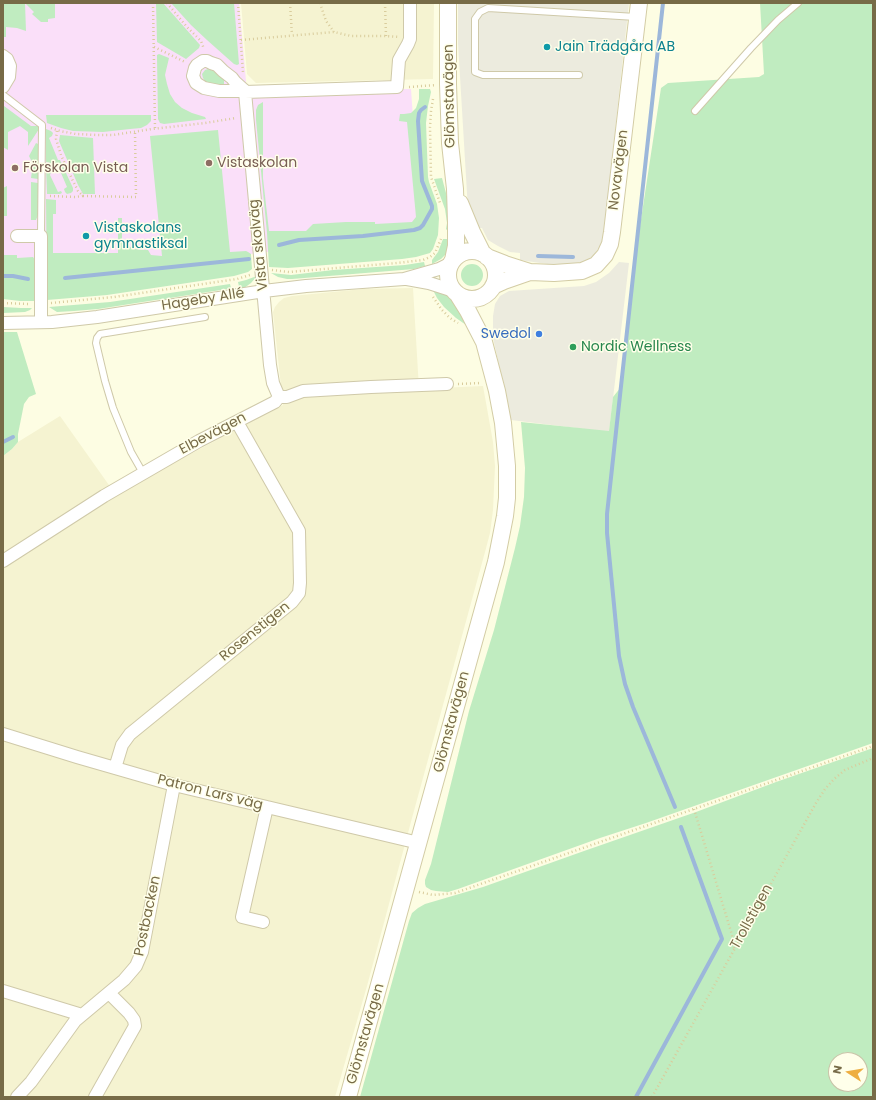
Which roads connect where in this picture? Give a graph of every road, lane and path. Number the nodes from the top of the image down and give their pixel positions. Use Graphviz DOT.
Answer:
graph roads {
  1 [pos="153,3"];
  2 [pos="167,3"];
  3 [pos="238,3"];
  4 [pos="291,3"];
  5 [pos="320,3"];
  6 [pos="385,3"];
  7 [pos="410,3"];
  8 [pos="448,3"];
  9 [pos="798,3"];
  10 [pos="638,10"];
  11 [pos="334,32"];
  12 [pos="292,35"];
  13 [pos="386,36"];
  14 [pos="410,38"];
  15 [pos="240,40"];
  16 [pos="154,47"];
  17 [pos="3,56"];
  18 [pos="207,61"];
  19 [pos="188,63"];
  20 [pos="580,75"];
  21 [pos="448,84"];
  22 [pos="3,87"];
  23 [pos="397,87"];
  24 [pos="245,91"];
  25 [pos="3,95"];
  26 [pos="695,111"];
  27 [pos="246,116"];
  28 [pos="42,125"];
  29 [pos="155,128"];
  30 [pos="57,130"];
  31 [pos="135,132"];
  32 [pos="455,189"];
  33 [pos="41,196"];
  34 [pos="82,196"];
  35 [pos="17,236"];
  36 [pos="41,236"];
  37 [pos="485,255"];
  38 [pos="452,261"];
  39 [pos="262,271"];
  40 [pos="530,272"];
  41 [pos="430,277"];
  42 [pos="264,290"];
  43 [pos="490,290"];
  44 [pos="456,293"];
  45 [pos="3,303"];
  46 [pos="41,304"];
  47 [pos="205,318"];
  48 [pos="41,322"];
  49 [pos="3,323"];
  50 [pos="463,326"];
  51 [pos="484,342"];
  52 [pos="484,383"];
  53 [pos="448,384"];
  54 [pos="279,397"];
  55 [pos="237,422"];
  56 [pos="143,473"];
  57 [pos="3,561"];
  58 [pos="3,734"];
  59 [pos="873,746"];
  60 [pos="873,758"];
  61 [pos="115,768"];
  62 [pos="174,785"];
  63 [pos="267,807"];
  64 [pos="694,809"];
  65 [pos="419,843"];
  66 [pos="406,889"];
  67 [pos="263,922"];
  68 [pos="734,950"];
  69 [pos="3,991"];
  70 [pos="109,993"];
  71 [pos="82,1015"];
  72 [pos="17,1097"];
  73 [pos="95,1097"];
  74 [pos="348,1097"];
  75 [pos="652,1097"];
  1 -- 16 [label="path"];
  2 -- 18 [label="path"];
  3 -- 15 [label="path"];
  4 -- 12 [label="path"];
  5 -- 11 [label="path"];
  6 -- 13 [label="path"];
  7 -- 14 [label="street"];
  8 -- 21 [label="main road, Glömstavägen"];
  9 -- 26 [label="lane"];
  10 -- 20 [label="lane"];
  10 -- 40 [label="main road, Novavägen"];
  11 -- 12 [label="path"];
  11 -- 13 [label="path"];
  12 -- 15 [label="path"];
  13 -- 14 [label="path"];
  14 -- 23 [label="street"];
  15 -- 24 [label="path"];
  16 -- 19 [label="path"];
  16 -- 29 [label="path"];
  17 -- 22 [label="street"];
  18 -- 24 [label="street"];
  18 -- 24 [label="street"];
  21 -- 23 [label="path"];
  21 -- 32 [label="main road, Glömstavägen"];
  23 -- 24 [label="street"];
  24 -- 27 [label="street, Vista skolväg"];
  25 -- 28 [label="lane"];
  27 -- 29 [label="path"];
  27 -- 39 [label="street, Vista skolväg"];
  28 -- 30 [label="path"];
  28 -- 33 [label="lane"];
  29 -- 31 [label="path"];
  30 -- 31 [label="path"];
  30 -- 34 [label="path"];
  31 -- 34 [label="path"];
  32 -- 37 [label="main road, Glömstavägen"];
  32 -- 38 [label="main road, Glömstavägen"];
  33 -- 34 [label="path"];
  33 -- 36 [label="lane"];
  35 -- 36 [label="street"];
  36 -- 46 [label="street"];
  37 -- 38 [label="main road"];
  37 -- 40 [label="main road, Novavägen"];
  37 -- 43 [label="main road, Glömstavägen"];
  38 -- 41 [label="street, Hageby Allé"];
  38 -- 44 [label="main road, Glömstavägen"];
  39 -- 41 [label="path"];
  39 -- 42 [label="street, Vista skolväg"];
  39 -- 46 [label="path"];
  40 -- 43 [label="main road, Novavägen"];
  41 -- 42 [label="street, Hageby Allé"];
  41 -- 44 [label="street"];
  41 -- 50 [label="path"];
  42 -- 48 [label="street, Hageby Allé"];
  42 -- 54 [label="street, Vista skolväg"];
  43 -- 44 [label="main road"];
  43 -- 51 [label="main road, Glömstavägen"];
  44 -- 51 [label="main road, Glömstavägen"];
  45 -- 46 [label="path"];
  46 -- 48 [label="street"];
  47 -- 56 [label="lane"];
  48 -- 49 [label="street, Hageby Allé"];
  51 -- 65 [label="main road, Glömstavägen"];
  52 -- 53 [label="path"];
  53 -- 54 [label="street, Elbevägen"];
  54 -- 55 [label="street, Elbevägen"];
  55 -- 56 [label="street, Elbevägen"];
  55 -- 61 [label="street, Rosenstigen"];
  56 -- 57 [label="street, Elbevägen"];
  58 -- 61 [label="street, Patron Lars väg"];
  59 -- 64 [label="path"];
  60 -- 68 [label="path, Trollstigen"];
  61 -- 62 [label="street, Patron Lars väg"];
  62 -- 63 [label="street, Patron Lars väg"];
  62 -- 70 [label="street, Postbacken"];
  63 -- 65 [label="street, Patron Lars väg"];
  63 -- 67 [label="street"];
  64 -- 66 [label="path"];
  64 -- 68 [label="path"];
  65 -- 66 [label="main road, Glömstavägen"];
  66 -- 74 [label="main road, Glömstavägen"];
  68 -- 75 [label="path, Trollstigen"];
  69 -- 71 [label="street"];
  70 -- 71 [label="street, Postbacken"];
  70 -- 73 [label="street"];
  71 -- 72 [label="street, Postbacken"];
}
